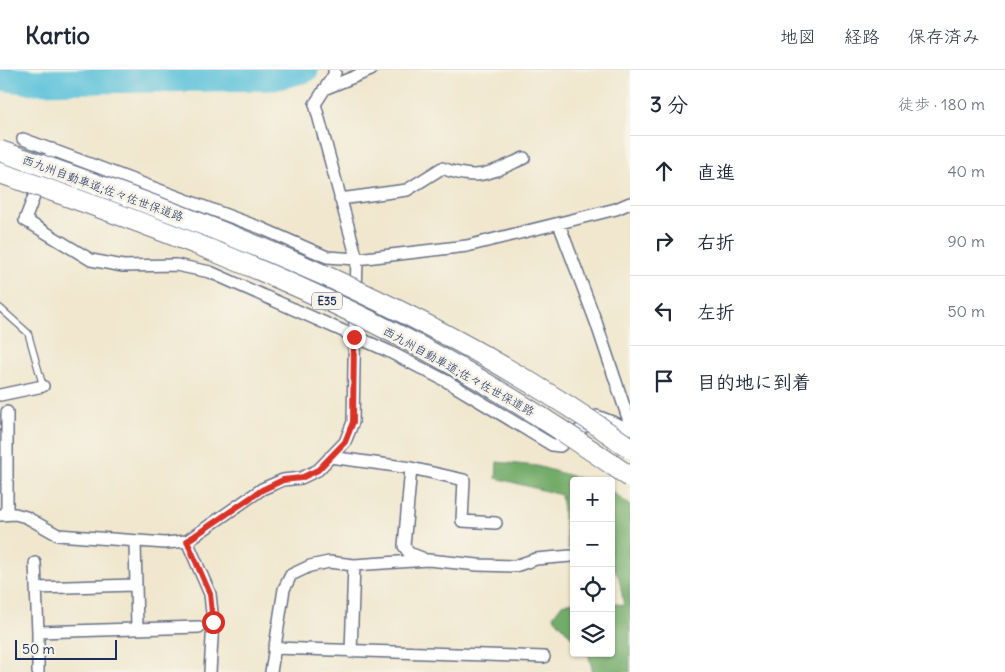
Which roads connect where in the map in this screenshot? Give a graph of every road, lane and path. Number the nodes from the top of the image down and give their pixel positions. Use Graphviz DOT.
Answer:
graph roads {
  1 [pos="372,70"];
  2 [pos="334,72"];
  3 [pos="324,89"];
  4 [pos="23,138"];
  5 [pos="52,149"];
  6 [pos="0,151"];
  7 [pos="524,158"];
  8 [pos="0,173"];
  9 [pos="340,199"];
  10 [pos="630,204"];
  11 [pos="559,224"];
  12 [pos="357,259"];
  13 [pos="0,308"];
  14 [pos="354,337"];
  15 [pos="42,386"];
  16 [pos="0,395"];
  17 [pos="7,412"];
  18 [pos="630,424"];
  19 [pos="630,429"];
  20 [pos="630,448"];
  21 [pos="330,456"];
  22 [pos="411,468"];
  23 [pos="630,476"];
  24 [pos="4,515"];
  25 [pos="496,523"];
  26 [pos="187,541"];
  27 [pos="135,542"];
  28 [pos="570,556"];
  29 [pos="428,560"];
  30 [pos="35,563"];
  31 [pos="354,565"];
  32 [pos="134,584"];
  33 [pos="36,588"];
  34 [pos="198,627"];
  35 [pos="136,628"];
  36 [pos="38,632"];
  37 [pos="274,648"];
  38 [pos="351,652"];
  39 [pos="544,656"];
  40 [pos="38,672"];
  41 [pos="210,672"];
  42 [pos="271,672"];
  1 -- 3 [label="street"];
  2 -- 3 [label="street"];
  3 -- 9 [label="street"];
  4 -- 5 [label="street"];
  5 -- 12 [label="street"];
  5 -- 14 [label="street"];
  6 -- 20 [label="highway, 西九州自動車道;佐々佐世保道路 / E35, bridge"];
  7 -- 9 [label="street"];
  8 -- 23 [label="highway, 西九州自動車道;佐々佐世保道路 / E35, bridge"];
  9 -- 12 [label="street"];
  10 -- 11 [label="street"];
  11 -- 12 [label="street"];
  11 -- 18 [label="street"];
  12 -- 14 [label="street"];
  13 -- 15 [label="lane"];
  14 -- 19 [label="street"];
  14 -- 21 [label="street"];
  15 -- 16 [label="street"];
  17 -- 24 [label="street"];
  21 -- 22 [label="street"];
  21 -- 26 [label="street"];
  22 -- 25 [label="street"];
  22 -- 29 [label="street"];
  24 -- 27 [label="street"];
  26 -- 27 [label="street"];
  26 -- 41 [label="street"];
  27 -- 32 [label="street"];
  28 -- 29 [label="street"];
  29 -- 31 [label="street"];
  30 -- 33 [label="street"];
  31 -- 37 [label="street"];
  31 -- 38 [label="street"];
  32 -- 33 [label="street"];
  32 -- 35 [label="street"];
  33 -- 36 [label="street"];
  34 -- 35 [label="street"];
  35 -- 36 [label="street"];
  36 -- 40 [label="street"];
  37 -- 38 [label="street"];
  37 -- 42 [label="street"];
  38 -- 39 [label="street"];
}
